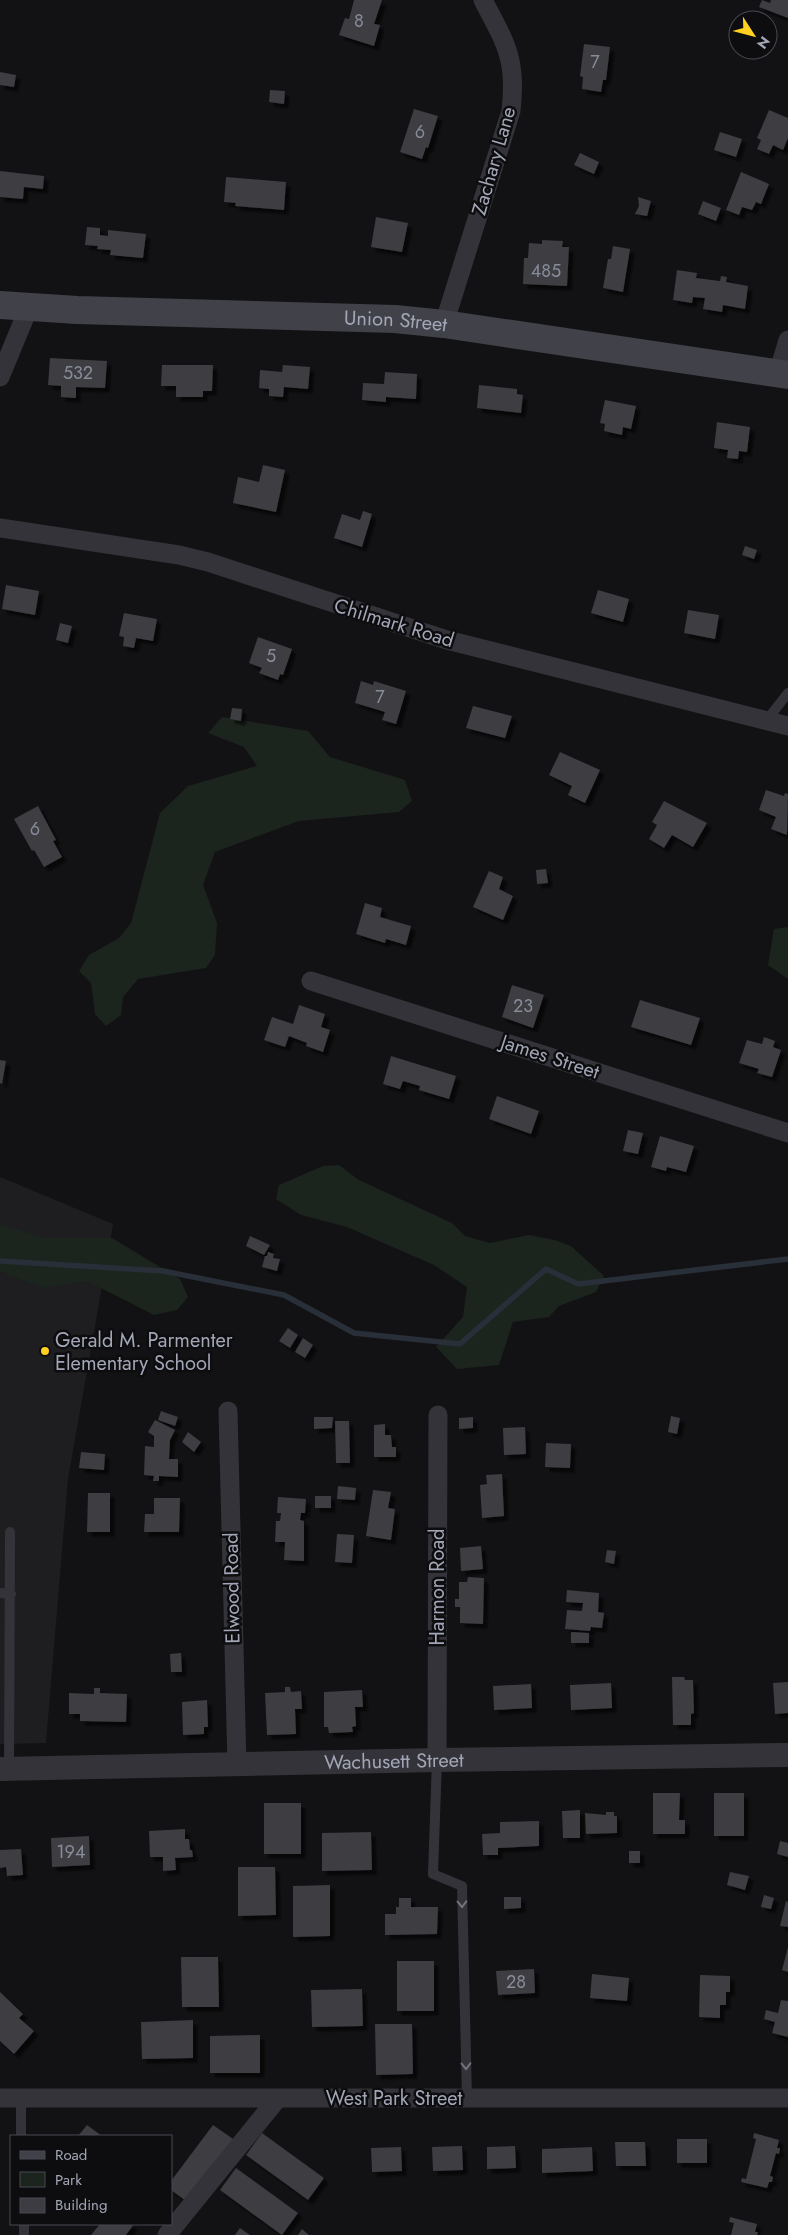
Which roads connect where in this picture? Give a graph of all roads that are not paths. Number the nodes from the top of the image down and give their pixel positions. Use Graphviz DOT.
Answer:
graph roads {
  1 [pos="483,0"];
  2 [pos="0,305"];
  3 [pos="29,307"];
  4 [pos="444,324"];
  5 [pos="788,340"];
  6 [pos="783,375"];
  7 [pos="0,377"];
  8 [pos="0,528"];
  9 [pos="788,693"];
  10 [pos="766,721"];
  11 [pos="788,726"];
  12 [pos="311,981"];
  13 [pos="788,1133"];
  14 [pos="228,1411"];
  15 [pos="438,1415"];
  16 [pos="10,1532"];
  17 [pos="0,1593"];
  18 [pos="11,1594"];
  19 [pos="788,1755"];
  20 [pos="436,1760"];
  21 [pos="237,1765"];
  22 [pos="4,1769"];
  23 [pos="0,2098"];
  24 [pos="20,2098"];
  25 [pos="278,2098"];
  26 [pos="466,2098"];
  27 [pos="788,2098"];
  28 [pos="22,2135"];
  29 [pos="167,2235"];
  1 -- 4 [label="street, Zachary Lane"];
  2 -- 3 [label="main road, Union Street"];
  3 -- 4 [label="main road, Union Street"];
  3 -- 7 [label="street"];
  4 -- 6 [label="main road, Union Street"];
  5 -- 6 [label="street"];
  8 -- 10 [label="street, Chilmark Road"];
  9 -- 10 [label="lane"];
  10 -- 11 [label="street, Chilmark Road"];
  12 -- 13 [label="street, James Street"];
  14 -- 21 [label="street, Elwood Road"];
  15 -- 20 [label="street, Harmon Road"];
  16 -- 18 [label="lane"];
  17 -- 18 [label="lane"];
  18 -- 22 [label="lane"];
  19 -- 20 [label="street, Wachusett Street"];
  20 -- 21 [label="street, Wachusett Street"];
  20 -- 26 [label="lane, one-way"];
  21 -- 22 [label="street, Wachusett Street"];
  23 -- 24 [label="street, West Park Street"];
  24 -- 25 [label="street, West Park Street"];
  24 -- 28 [label="lane"];
  25 -- 26 [label="street, West Park Street"];
  25 -- 29 [label="street"];
  26 -- 27 [label="street, West Park Street"];
}
